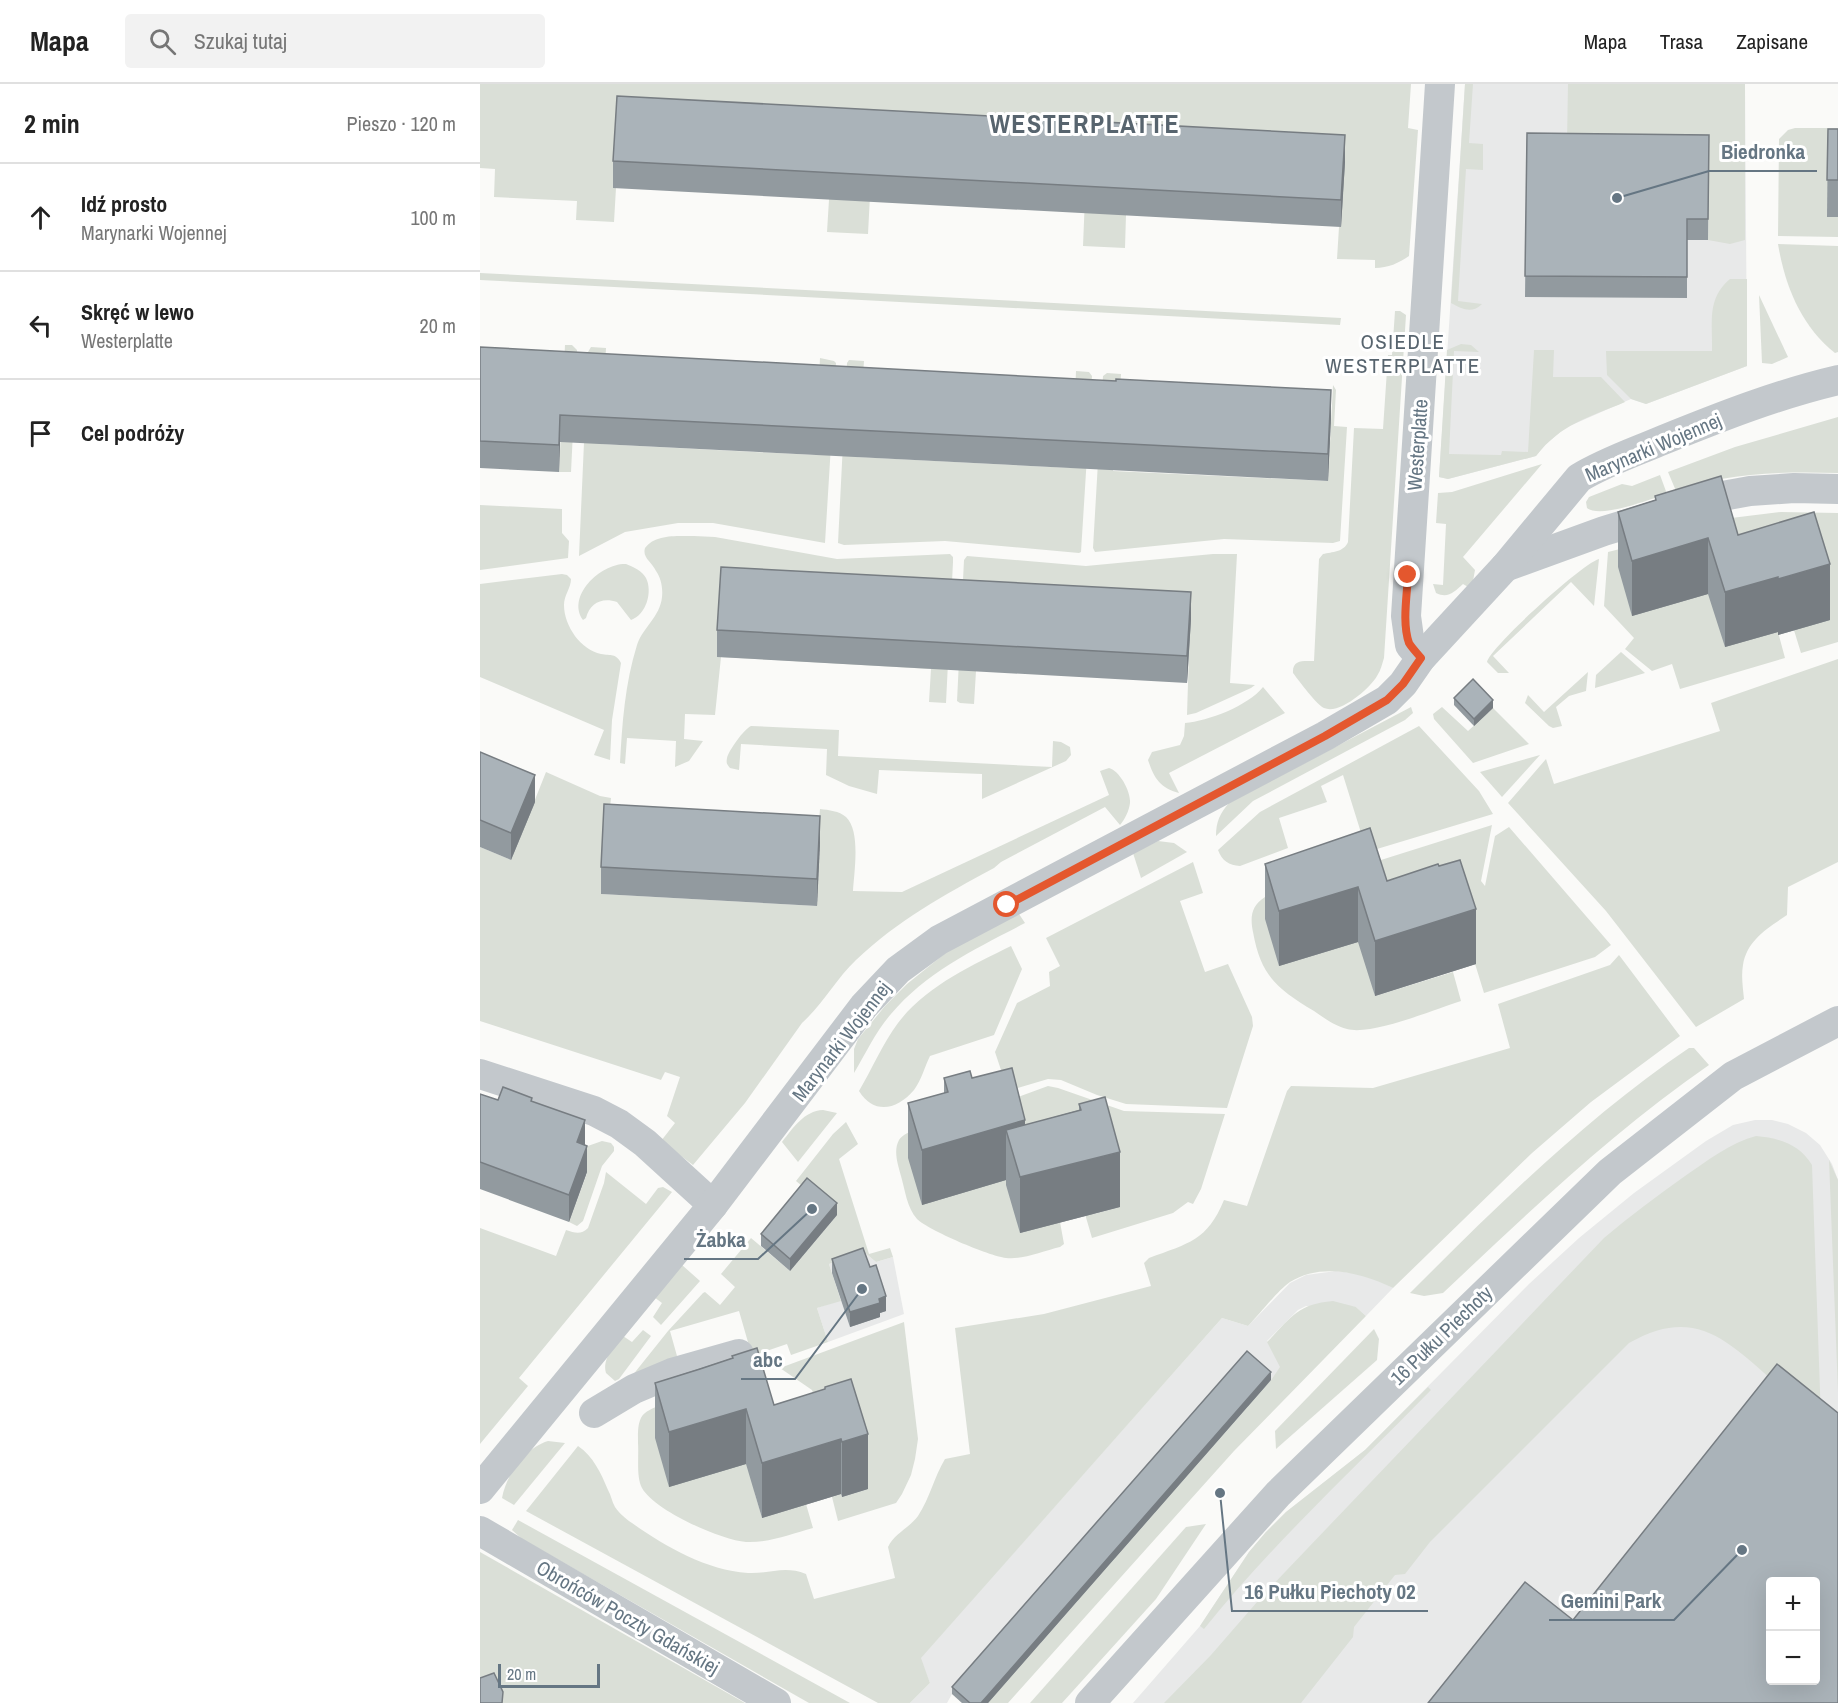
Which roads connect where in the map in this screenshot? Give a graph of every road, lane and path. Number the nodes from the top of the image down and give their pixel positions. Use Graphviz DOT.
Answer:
graph roads {
  1 [pos="1440,84"];
  2 [pos="1838,380"];
  3 [pos="1838,489"];
  4 [pos="1504,567"];
  5 [pos="1421,658"];
  6 [pos="1838,1021"];
  7 [pos="480,1074"];
  8 [pos="712,1205"];
  9 [pos="740,1354"];
  10 [pos="594,1413"];
  11 [pos="480,1489"];
  12 [pos="480,1531"];
  13 [pos="776,1703"];
  14 [pos="1090,1703"];
  1 -- 5 [label="street, Westerplatte"];
  2 -- 4 [label="street, Marynarki Wojennej"];
  3 -- 4 [label="street, Marynarki Wojennej"];
  4 -- 5 [label="street, Marynarki Wojennej"];
  5 -- 8 [label="street, Marynarki Wojennej"];
  6 -- 14 [label="street, 16 Pułku Piechoty"];
  7 -- 8 [label="street"];
  8 -- 11 [label="street, Marynarki Wojennej"];
  9 -- 10 [label="street"];
  12 -- 13 [label="street, Obrońców Poczty Gdańskiej"];
}
